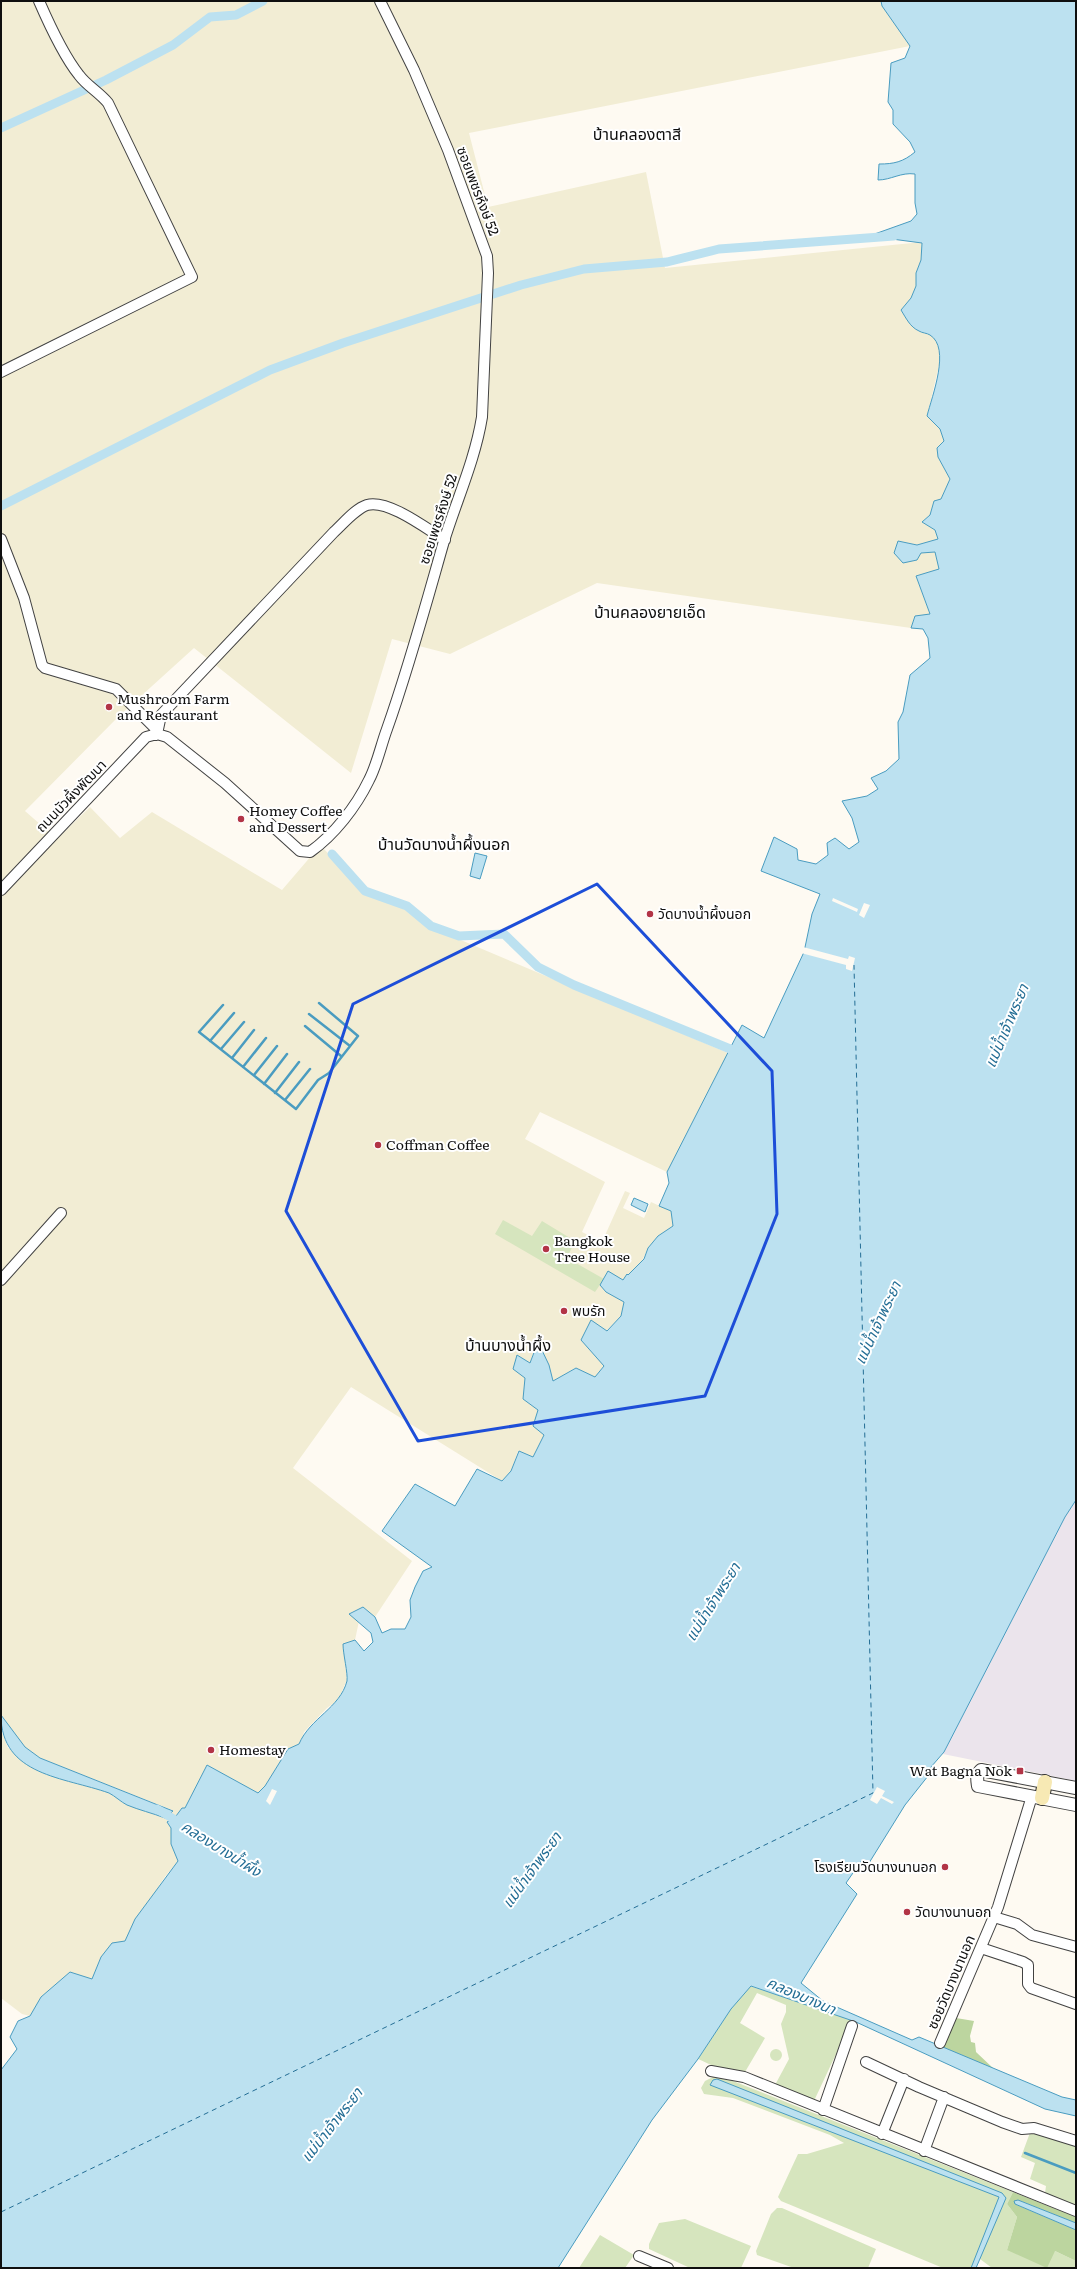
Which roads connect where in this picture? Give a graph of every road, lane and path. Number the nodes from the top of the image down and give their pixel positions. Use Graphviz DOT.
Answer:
graph roads {
  1 [pos="39,1"];
  2 [pos="380,1"];
  3 [pos="1,372"];
  4 [pos="1,540"];
  5 [pos="445,540"];
  6 [pos="160,735"];
  7 [pos="1,890"];
  8 [pos="61,1213"];
  9 [pos="1,1280"];
  10 [pos="1045,1782"];
  11 [pos="1076,1788"];
  12 [pos="1037,1797"];
  13 [pos="1076,1805"];
  14 [pos="994,1917"];
  15 [pos="1076,1947"];
  16 [pos="981,1948"];
  17 [pos="1076,2004"];
  18 [pos="852,2026"];
  19 [pos="940,2043"];
  20 [pos="866,2062"];
  21 [pos="711,2071"];
  22 [pos="904,2079"];
  23 [pos="944,2098"];
  24 [pos="823,2110"];
  25 [pos="882,2134"];
  26 [pos="1076,2141"];
  27 [pos="924,2151"];
  28 [pos="1076,2211"];
  29 [pos="639,2256"];
  30 [pos="668,2268"];
  1 -- 3 [label="street"];
  2 -- 5 [label="street, ซอยเพชรหึงษ์ 52"];
  4 -- 6 [label="street"];
  5 -- 6 [label="street"];
  5 -- 6 [label="street, ซอยเพชรหึงษ์ 52"];
  6 -- 7 [label="street, ถนนบัวผึ้งพัฒนา"];
  8 -- 9 [label="street"];
  10 -- 11 [label="street"];
  10 -- 12 [label="main road"];
  10 -- 12 [label="street"];
  12 -- 13 [label="street"];
  12 -- 14 [label="street, ซอยวัดบางนานอก"];
  14 -- 15 [label="street"];
  14 -- 16 [label="street, ซอยวัดบางนานอก"];
  16 -- 17 [label="street"];
  16 -- 19 [label="street, ซอยวัดบางนานอก"];
  18 -- 24 [label="street"];
  20 -- 22 [label="street"];
  21 -- 24 [label="street"];
  22 -- 23 [label="street"];
  22 -- 25 [label="street"];
  23 -- 26 [label="street"];
  23 -- 27 [label="street"];
  24 -- 25 [label="street"];
  25 -- 27 [label="street"];
  27 -- 28 [label="street"];
  29 -- 30 [label="street"];
}
